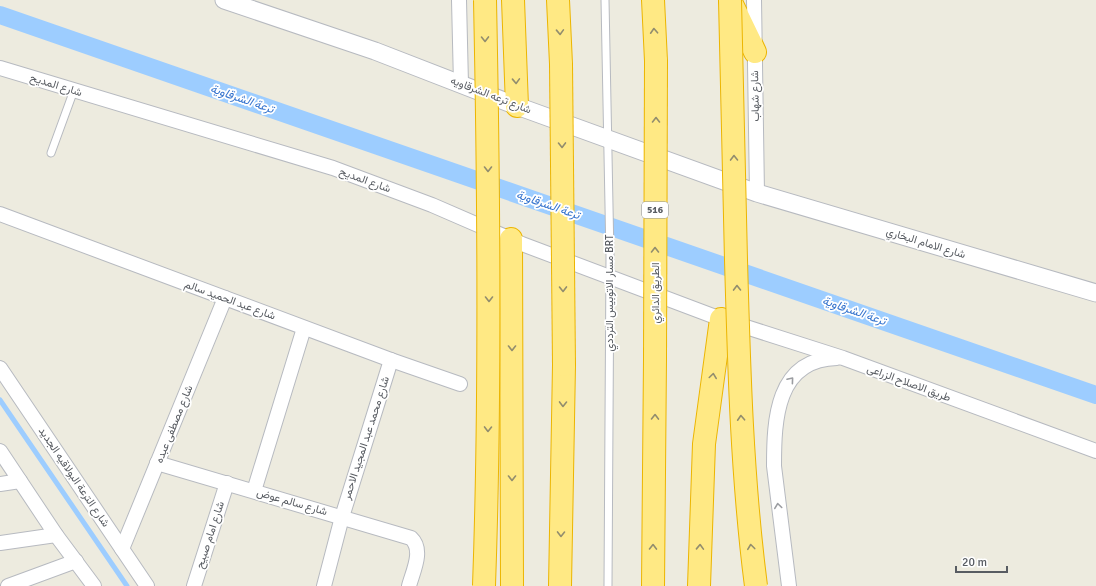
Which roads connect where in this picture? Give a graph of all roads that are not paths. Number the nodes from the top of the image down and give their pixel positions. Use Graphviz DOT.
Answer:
graph roads {
  1 [pos="224,0"];
  2 [pos="459,0"];
  3 [pos="485,0"];
  4 [pos="513,0"];
  5 [pos="558,0"];
  6 [pos="605,0"];
  7 [pos="653,0"];
  8 [pos="730,0"];
  9 [pos="754,0"];
  10 [pos="755,52"];
  11 [pos="0,68"];
  12 [pos="461,84"];
  13 [pos="74,90"];
  14 [pos="517,106"];
  15 [pos="51,153"];
  16 [pos="757,193"];
  17 [pos="0,214"];
  18 [pos="511,239"];
  19 [pos="1096,293"];
  20 [pos="225,298"];
  21 [pos="721,319"];
  22 [pos="304,328"];
  23 [pos="843,358"];
  24 [pos="391,360"];
  25 [pos="0,368"];
  26 [pos="460,384"];
  27 [pos="0,451"];
  28 [pos="1096,451"];
  29 [pos="157,463"];
  30 [pos="20,481"];
  31 [pos="227,483"];
  32 [pos="0,484"];
  33 [pos="254,491"];
  34 [pos="342,516"];
  35 [pos="56,535"];
  36 [pos="0,543"];
  37 [pos="122,549"];
  38 [pos="76,561"];
  39 [pos="8,586"];
  40 [pos="94,586"];
  41 [pos="147,586"];
  42 [pos="194,586"];
  43 [pos="324,586"];
  44 [pos="409,586"];
  45 [pos="484,586"];
  46 [pos="512,586"];
  47 [pos="560,586"];
  48 [pos="608,586"];
  49 [pos="653,586"];
  50 [pos="699,586"];
  51 [pos="756,586"];
  52 [pos="788,586"];
  1 -- 12 [label="street, شارع ترعه الشرقاويه"];
  2 -- 12 [label="street"];
  3 -- 45 [label="highway, one-way, bridge"];
  4 -- 14 [label="highway, one-way"];
  5 -- 47 [label="highway, one-way, bridge"];
  6 -- 48 [label="lane, مسار الاتوبيس الترددي BRT"];
  49 -- 7 [label="highway, الطريق الدائري / 516, one-way, bridge"];
  8 -- 10 [label="highway"];
  51 -- 8 [label="highway, one-way, bridge"];
  9 -- 10 [label="street, شارع شهاب"];
  10 -- 16 [label="street, شارع شهاب"];
  11 -- 13 [label="street, شارع المديح"];
  12 -- 14 [label="street, شارع ترعه الشرقاويه"];
  13 -- 15 [label="lane"];
  13 -- 18 [label="street, شارع المديح"];
  14 -- 16 [label="street, شارع ترعه الشرقاويه"];
  16 -- 19 [label="street, شارع الامام البخاري"];
  17 -- 20 [label="street, شارع عبد الحميد سالم"];
  18 -- 21 [label="street, شارع المديح"];
  18 -- 46 [label="highway, one-way"];
  20 -- 22 [label="street, شارع عبد الحميد سالم"];
  20 -- 29 [label="street, شارع مصطفى عبده"];
  21 -- 23 [label="street, طريق الاصلاح الزراعى"];
  50 -- 21 [label="highway, one-way"];
  22 -- 24 [label="street, شارع عبد الحميد سالم"];
  22 -- 33 [label="street"];
  23 -- 28 [label="street, طريق الاصلاح الزراعى"];
  52 -- 23 [label="street, one-way"];
  24 -- 26 [label="street, شارع عبد الحميد سالم"];
  24 -- 34 [label="street, شارع محمد عبد المجيد الاحمر"];
  25 -- 37 [label="street, شارع الترعة البولاقيه الجديد"];
  27 -- 30 [label="street"];
  29 -- 31 [label="street, شارع سالم عوض"];
  29 -- 37 [label="street, شارع مصطفى عبده"];
  30 -- 32 [label="street"];
  30 -- 35 [label="street"];
  31 -- 33 [label="street, شارع سالم عوض"];
  31 -- 42 [label="street, شارع امام صبيح"];
  33 -- 34 [label="street, شارع سالم عوض"];
  34 -- 43 [label="street, شارع محمد عبد المجيد الاحمر"];
  34 -- 44 [label="street, شارع سالم عوض"];
  35 -- 36 [label="street"];
  35 -- 38 [label="street"];
  37 -- 41 [label="street, شارع الترعة البولاقيه الجديد"];
  38 -- 39 [label="street"];
  38 -- 40 [label="street"];
}
